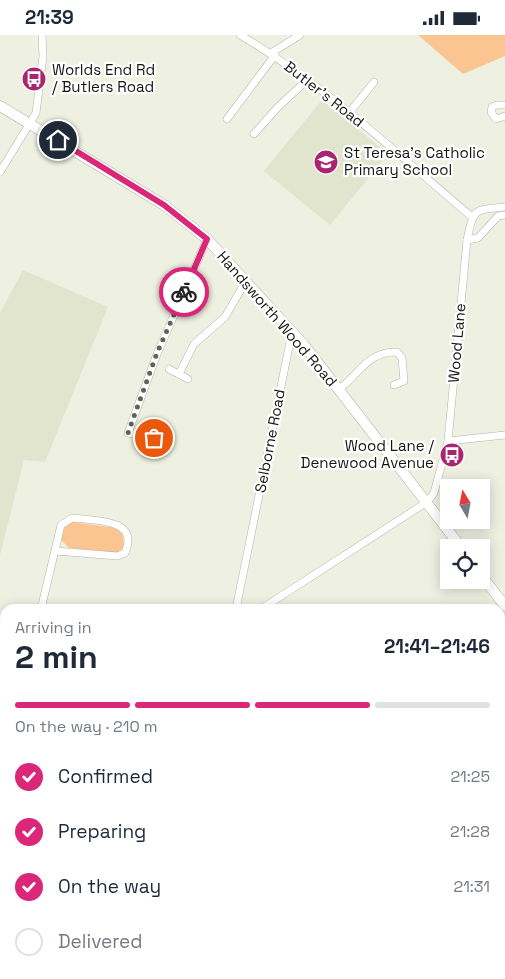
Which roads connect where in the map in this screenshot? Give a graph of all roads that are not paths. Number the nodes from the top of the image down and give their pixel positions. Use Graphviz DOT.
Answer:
graph roads {
  1 [pos="42,35"];
  2 [pos="300,35"];
  3 [pos="244,36"];
  4 [pos="273,54"];
  5 [pos="307,80"];
  6 [pos="374,82"];
  7 [pos="505,105"];
  8 [pos="0,106"];
  9 [pos="349,113"];
  10 [pos="505,116"];
  11 [pos="227,119"];
  12 [pos="30,123"];
  13 [pos="254,134"];
  14 [pos="0,172"];
  15 [pos="505,207"];
  16 [pos="505,215"];
  17 [pos="472,217"];
  18 [pos="207,239"];
  19 [pos="467,240"];
  20 [pos="246,281"];
  21 [pos="292,332"];
  22 [pos="169,369"];
  23 [pos="179,374"];
  24 [pos="188,379"];
  25 [pos="394,385"];
  26 [pos="339,389"];
  27 [pos="505,435"];
  28 [pos="154,438"];
  29 [pos="448,441"];
  30 [pos="427,502"];
  31 [pos="455,539"];
  32 [pos="56,551"];
  33 [pos="490,587"];
  34 [pos="42,604"];
  35 [pos="237,604"];
  36 [pos="269,604"];
  37 [pos="503,604"];
  1 -- 12 [label="street"];
  2 -- 4 [label="street"];
  3 -- 4 [label="street, Butler's Road"];
  4 -- 5 [label="street, Butler's Road"];
  4 -- 11 [label="street"];
  5 -- 9 [label="street, Butler's Road"];
  5 -- 13 [label="street"];
  6 -- 9 [label="street"];
  7 -- 10 [label="street"];
  8 -- 12 [label="main road, Handsworth Wood Road"];
  9 -- 17 [label="street, Butler's Road"];
  12 -- 14 [label="street"];
  12 -- 18 [label="main road, Handsworth Wood Road"];
  15 -- 17 [label="street"];
  16 -- 19 [label="street"];
  17 -- 19 [label="street, Wood Lane"];
  18 -- 20 [label="main road, Handsworth Wood Road"];
  18 -- 28 [label="street"];
  19 -- 29 [label="street, Wood Lane"];
  20 -- 21 [label="main road, Handsworth Wood Road"];
  20 -- 23 [label="street"];
  21 -- 26 [label="main road, Handsworth Wood Road"];
  21 -- 35 [label="street, Selborne Road"];
  22 -- 23 [label="street"];
  23 -- 24 [label="street"];
  25 -- 26 [label="street"];
  26 -- 30 [label="main road, Handsworth Wood Road"];
  27 -- 29 [label="street"];
  29 -- 30 [label="street, Wood Lane"];
  30 -- 31 [label="main road, Handsworth Wood Road"];
  30 -- 36 [label="street"];
  32 -- 32 [label="street"];
  32 -- 34 [label="street"];
  33 -- 37 [label="main road"];
}
